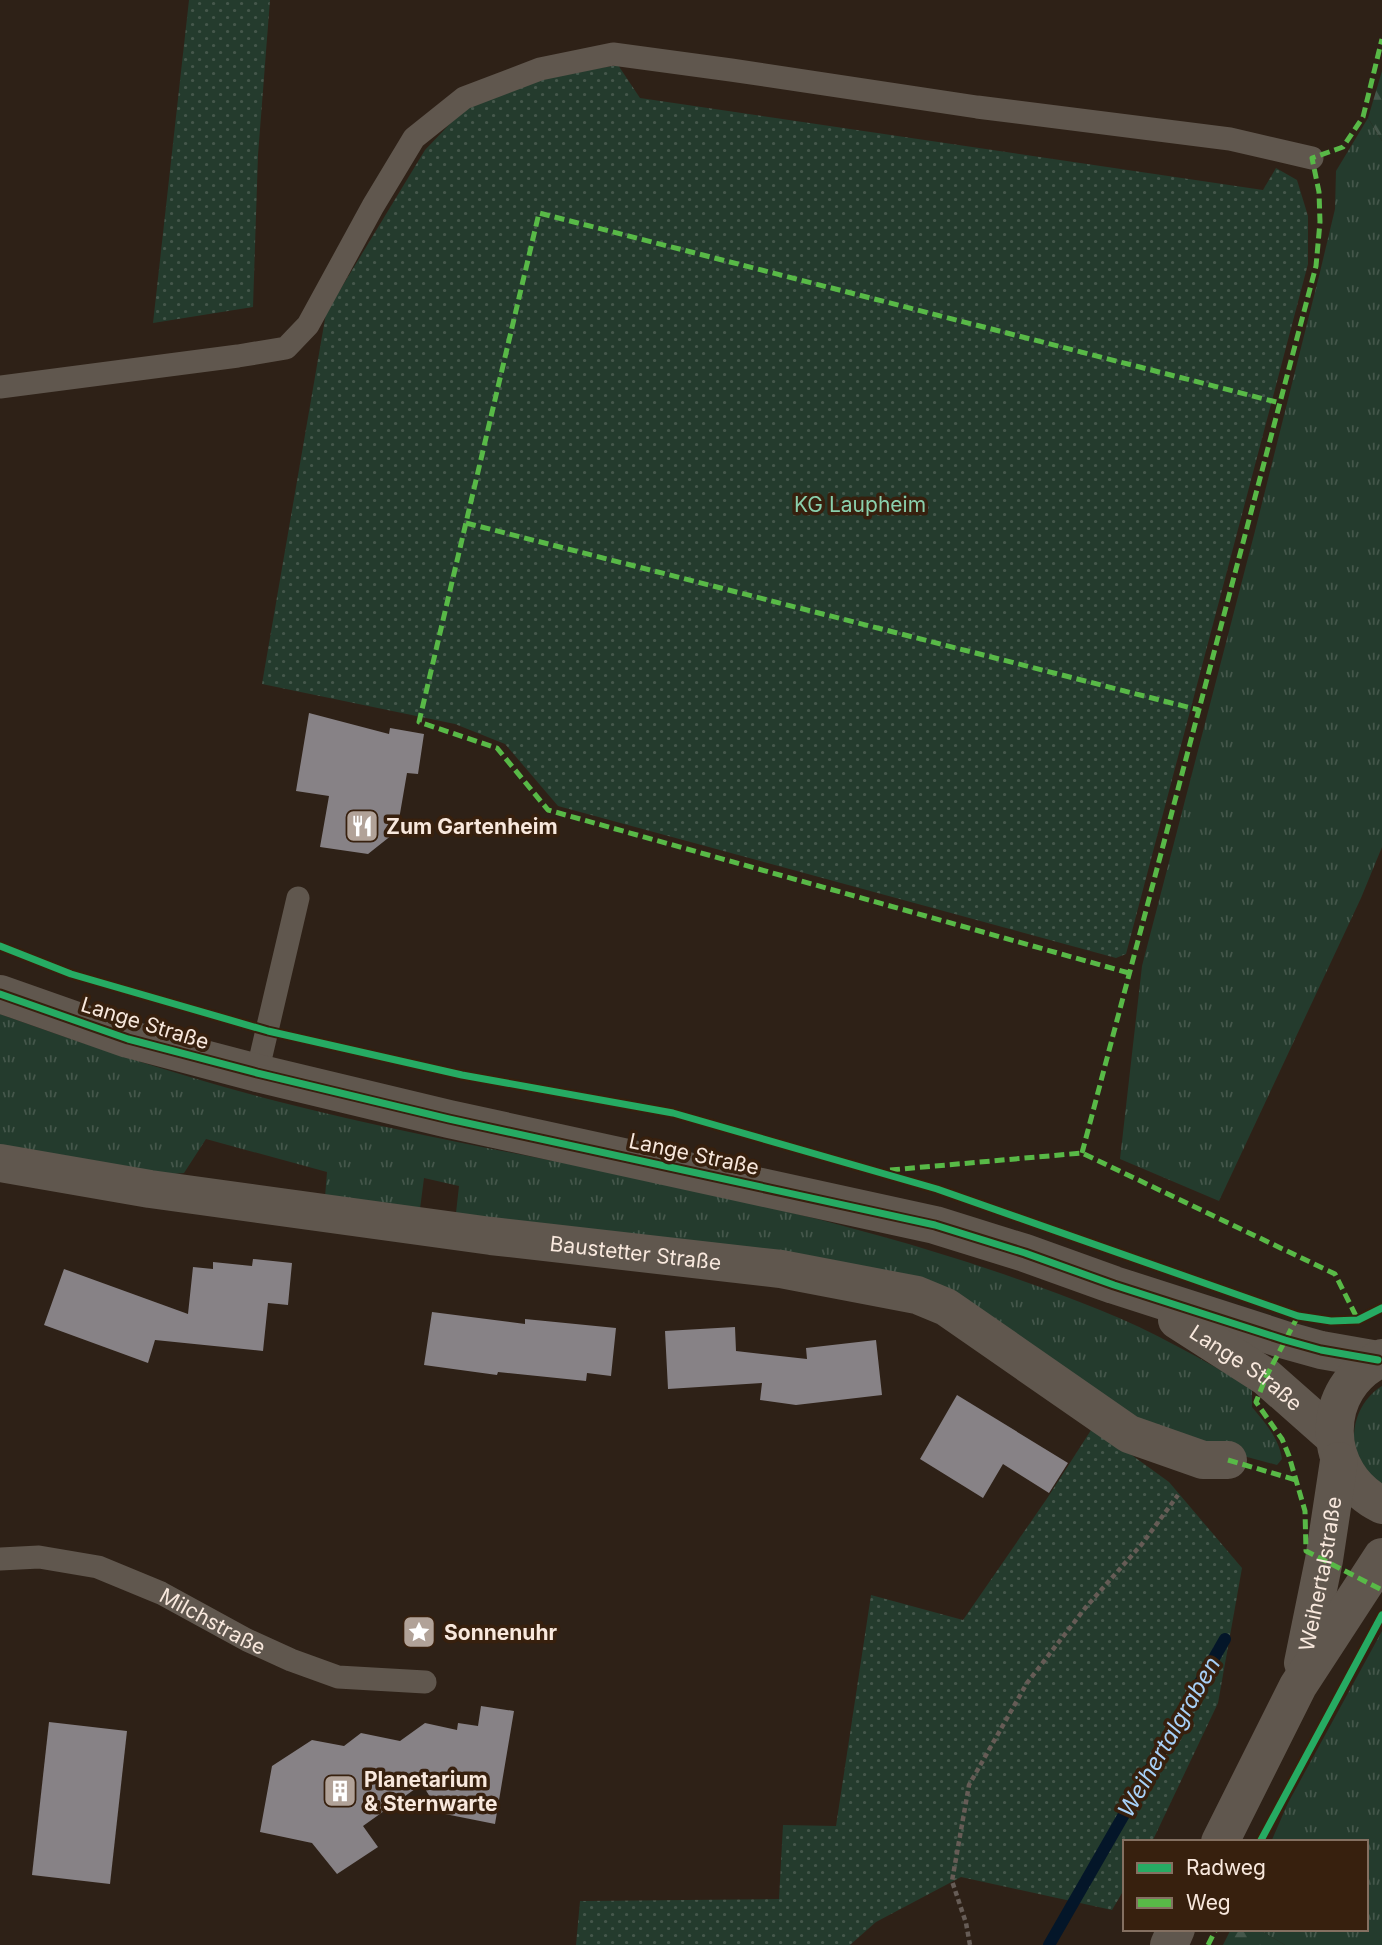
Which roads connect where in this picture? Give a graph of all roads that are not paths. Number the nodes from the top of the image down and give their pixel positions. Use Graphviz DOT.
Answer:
graph roads {
  1 [pos="1312,158"];
  2 [pos="0,387"];
  3 [pos="298,898"];
  4 [pos="0,994"];
  5 [pos="257,1073"];
  6 [pos="0,1163"];
  7 [pos="1114,1285"];
  8 [pos="1380,1359"];
  9 [pos="1337,1449"];
  10 [pos="1216,1460"];
  11 [pos="1382,1505"];
  12 [pos="1382,1557"];
  13 [pos="0,1559"];
  14 [pos="425,1682"];
  15 [pos="1298,1686"];
  16 [pos="1221,1840"];
  1 -- 2 [label="lane"];
  3 -- 5 [label="lane"];
  4 -- 5 [label="street, Lange Straße"];
  5 -- 7 [label="street, Lange Straße"];
  6 -- 10 [label="street, Baustetter Straße"];
  7 -- 8 [label="street, Lange Straße"];
  7 -- 9 [label="street, Lange Straße"];
  8 -- 9 [label="street, Weihertalstraße"];
  9 -- 11 [label="street, Lange Straße"];
  9 -- 15 [label="street, Weihertalstraße"];
  12 -- 15 [label="street, Weihertalstraße"];
  13 -- 14 [label="lane, Milchstraße"];
  15 -- 16 [label="street, Weihertalstraße"];
}
